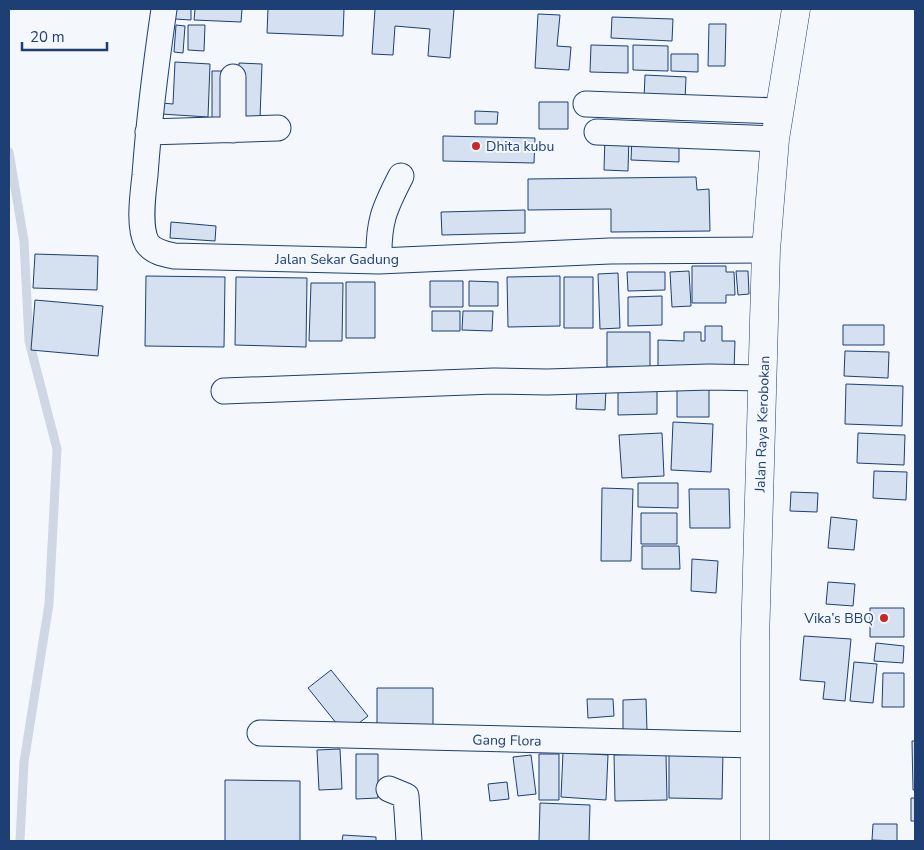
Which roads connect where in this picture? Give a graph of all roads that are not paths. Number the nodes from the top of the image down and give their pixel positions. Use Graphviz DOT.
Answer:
graph roads {
  1 [pos="164,9"];
  2 [pos="796,9"];
  3 [pos="233,78"];
  4 [pos="586,104"];
  5 [pos="779,111"];
  6 [pos="278,128"];
  7 [pos="233,130"];
  8 [pos="148,132"];
  9 [pos="597,132"];
  10 [pos="775,139"];
  11 [pos="401,176"];
  12 [pos="766,250"];
  13 [pos="379,261"];
  14 [pos="763,378"];
  15 [pos="224,391"];
  16 [pos="260,734"];
  17 [pos="755,745"];
  18 [pos="389,789"];
  19 [pos="409,841"];
  20 [pos="755,841"];
  1 -- 8 [label="street, Jalan Sekar Gadung"];
  2 -- 5 [label="main road, Jalan Raya Kerobokan"];
  3 -- 7 [label="street"];
  4 -- 5 [label="street"];
  5 -- 10 [label="main road, Jalan Raya Kerobokan"];
  6 -- 7 [label="street"];
  7 -- 8 [label="street"];
  8 -- 13 [label="street, Jalan Sekar Gadung"];
  9 -- 10 [label="street"];
  10 -- 12 [label="main road, Jalan Raya Kerobokan"];
  11 -- 13 [label="street"];
  12 -- 13 [label="street, Jalan Sekar Gadung"];
  12 -- 14 [label="main road, Jalan Raya Kerobokan"];
  14 -- 15 [label="street"];
  14 -- 17 [label="main road, Jalan Raya Kerobokan"];
  16 -- 17 [label="street, Gang Flora"];
  17 -- 20 [label="main road, Jalan Raya Kerobokan"];
  18 -- 19 [label="street"];
}
